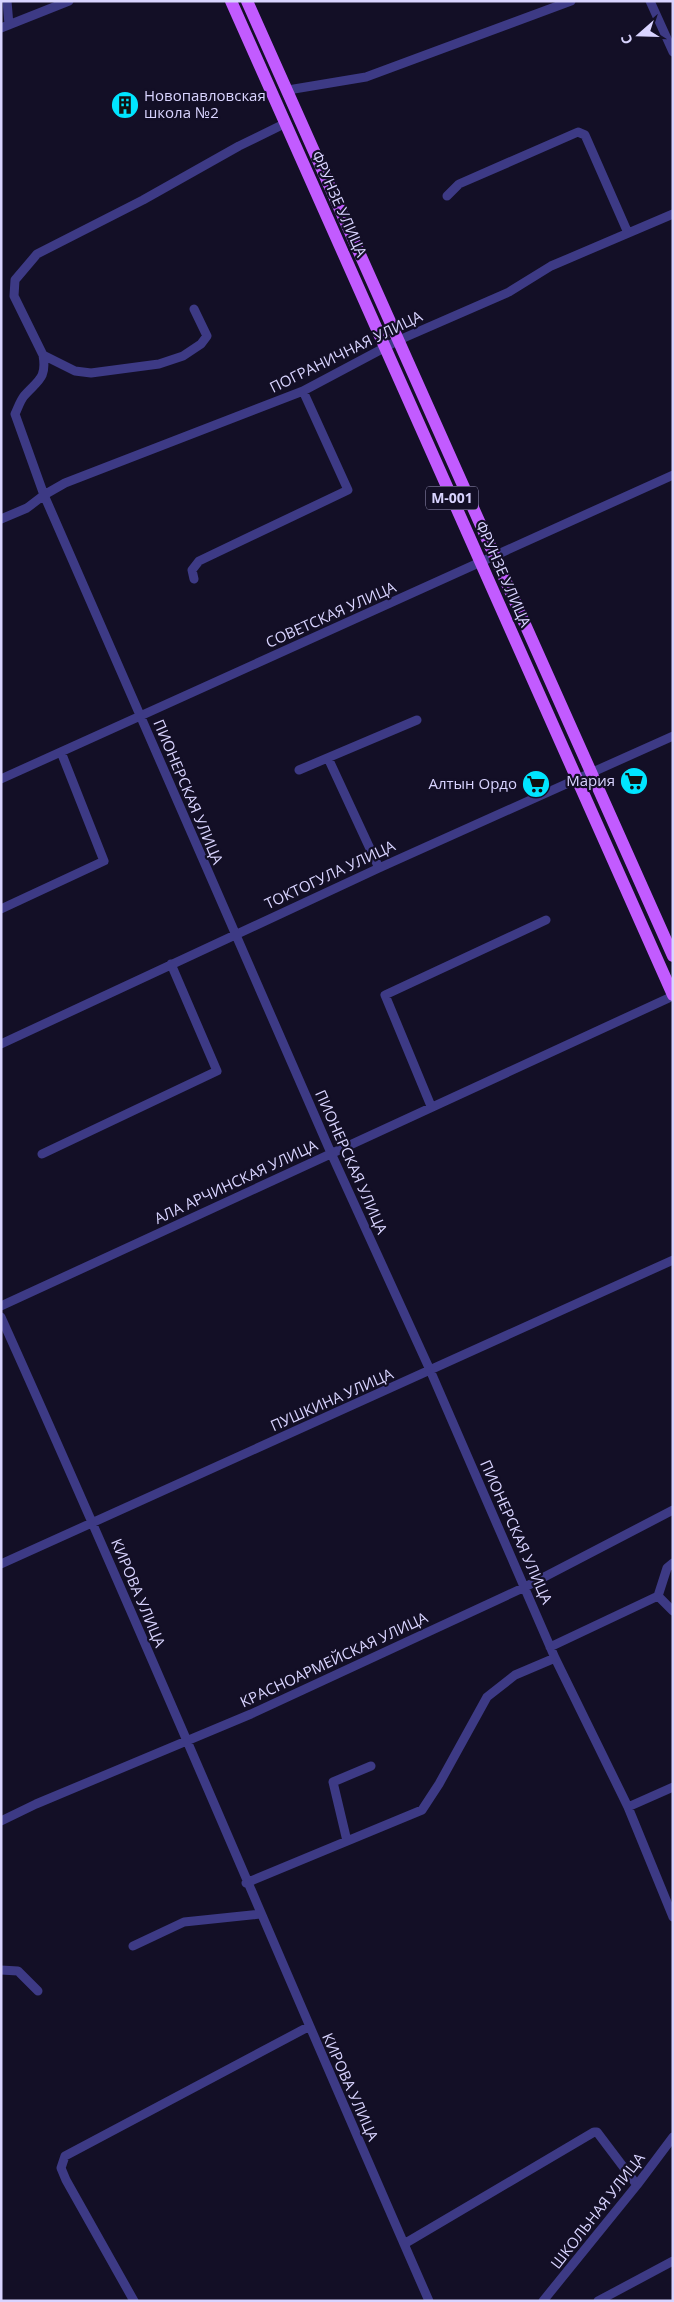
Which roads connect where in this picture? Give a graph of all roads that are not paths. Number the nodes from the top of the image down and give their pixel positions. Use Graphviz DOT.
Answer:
graph roads {
  1 [pos="7,1"];
  2 [pos="68,1"];
  3 [pos="231,1"];
  4 [pos="247,1"];
  5 [pos="571,1"];
  6 [pos="650,1"];
  7 [pos="5,27"];
  8 [pos="673,52"];
  9 [pos="288,90"];
  10 [pos="286,123"];
  11 [pos="447,196"];
  12 [pos="673,214"];
  13 [pos="628,233"];
  14 [pos="194,309"];
  15 [pos="398,340"];
  16 [pos="385,347"];
  17 [pos="43,355"];
  18 [pos="303,391"];
  19 [pos="673,475"];
  20 [pos="44,495"];
  21 [pos="1,519"];
  22 [pos="495,556"];
  23 [pos="481,563"];
  24 [pos="194,579"];
  25 [pos="140,716"];
  26 [pos="418,720"];
  27 [pos="673,736"];
  28 [pos="61,752"];
  29 [pos="328,758"];
  30 [pos="299,770"];
  31 [pos="591,773"];
  32 [pos="1,779"];
  33 [pos="577,779"];
  34 [pos="379,868"];
  35 [pos="1,909"];
  36 [pos="546,920"];
  37 [pos="235,934"];
  38 [pos="673,956"];
  39 [pos="171,964"];
  40 [pos="673,996"];
  41 [pos="2,1043"];
  42 [pos="431,1106"];
  43 [pos="331,1153"];
  44 [pos="42,1154"];
  45 [pos="673,1260"];
  46 [pos="1,1306"];
  47 [pos="1,1316"];
  48 [pos="430,1370"];
  49 [pos="673,1510"];
  50 [pos="94,1522"];
  51 [pos="673,1563"];
  52 [pos="1,1564"];
  53 [pos="524,1587"];
  54 [pos="658,1596"];
  55 [pos="673,1611"];
  56 [pos="550,1647"];
  57 [pos="555,1658"];
  58 [pos="185,1741"];
  59 [pos="371,1766"];
  60 [pos="673,1787"];
  61 [pos="628,1807"];
  62 [pos="1,1821"];
  63 [pos="347,1841"];
  64 [pos="246,1883"];
  65 [pos="260,1914"];
  66 [pos="673,1917"];
  67 [pos="133,1946"];
  68 [pos="1,1970"];
  69 [pos="38,1991"];
  70 [pos="308,2027"];
  71 [pos="673,2137"];
  72 [pos="637,2186"];
  73 [pos="404,2244"];
  74 [pos="673,2261"];
  75 [pos="134,2301"];
  76 [pos="429,2301"];
  77 [pos="543,2301"];
  78 [pos="598,2301"];
  1 -- 7 [label="street"];
  2 -- 7 [label="street"];
  3 -- 10 [label="main road, ФРУНЗЕ УЛИЦА / M-001"];
  4 -- 9 [label="main road, ФРУНЗЕ УЛИЦА / M-001"];
  5 -- 9 [label="street"];
  6 -- 8 [label="street"];
  9 -- 15 [label="main road, ФРУНЗЕ УЛИЦА / M-001"];
  10 -- 16 [label="main road, ФРУНЗЕ УЛИЦА / M-001"];
  10 -- 17 [label="street"];
  11 -- 13 [label="street"];
  12 -- 13 [label="street, ПОГРАНИЧНАЯ УЛИЦА"];
  13 -- 15 [label="street, ПОГРАНИЧНАЯ УЛИЦА"];
  14 -- 17 [label="street"];
  15 -- 16 [label="street, ПОГРАНИЧНАЯ УЛИЦА"];
  15 -- 22 [label="main road, ФРУНЗЕ УЛИЦА / M-001"];
  16 -- 18 [label="street, ПОГРАНИЧНАЯ УЛИЦА"];
  16 -- 23 [label="main road, ФРУНЗЕ УЛИЦА / M-001"];
  17 -- 20 [label="street, ПИОНЕРСКАЯ УЛИЦА"];
  18 -- 20 [label="street, ПОГРАНИЧНАЯ УЛИЦА"];
  18 -- 24 [label="street"];
  19 -- 22 [label="street, СОВЕТСКАЯ УЛИЦА"];
  20 -- 21 [label="street, ПОГРАНИЧНАЯ УЛИЦА"];
  20 -- 25 [label="street, ПИОНЕРСКАЯ УЛИЦА"];
  22 -- 23 [label="street, СОВЕТСКАЯ УЛИЦА"];
  22 -- 31 [label="main road, ФРУНЗЕ УЛИЦА / M-001"];
  23 -- 25 [label="street, СОВЕТСКАЯ УЛИЦА"];
  23 -- 33 [label="main road, ФРУНЗЕ УЛИЦА / M-001"];
  25 -- 28 [label="street, СОВЕТСКАЯ УЛИЦА"];
  25 -- 37 [label="street, ПИОНЕРСКАЯ УЛИЦА"];
  26 -- 29 [label="street"];
  27 -- 31 [label="street, ТОКТОГУЛА УЛИЦА"];
  28 -- 32 [label="street, СОВЕТСКАЯ УЛИЦА"];
  28 -- 35 [label="street"];
  29 -- 30 [label="street"];
  29 -- 34 [label="street"];
  31 -- 33 [label="street, ТОКТОГУЛА УЛИЦА"];
  31 -- 38 [label="main road, ФРУНЗЕ УЛИЦА / M-001"];
  33 -- 34 [label="street, ТОКТОГУЛА УЛИЦА"];
  33 -- 40 [label="main road, ФРУНЗЕ УЛИЦА / M-001"];
  34 -- 37 [label="street, ТОКТОГУЛА УЛИЦА"];
  36 -- 42 [label="street"];
  37 -- 39 [label="street, ТОКТОГУЛА УЛИЦА"];
  37 -- 43 [label="street, ПИОНЕРСКАЯ УЛИЦА"];
  39 -- 41 [label="street, ТОКТОГУЛА УЛИЦА"];
  39 -- 44 [label="street"];
  40 -- 42 [label="street, АЛА АРЧИНСКАЯ УЛИЦА"];
  42 -- 43 [label="street, АЛА АРЧИНСКАЯ УЛИЦА"];
  43 -- 46 [label="street, АЛА АРЧИНСКАЯ УЛИЦА"];
  43 -- 48 [label="street, ПИОНЕРСКАЯ УЛИЦА"];
  45 -- 48 [label="street, ПУШКИНА УЛИЦА"];
  47 -- 50 [label="street, КИРОВА УЛИЦА"];
  48 -- 50 [label="street, ПУШКИНА УЛИЦА"];
  48 -- 53 [label="street, ПИОНЕРСКАЯ УЛИЦА"];
  49 -- 53 [label="street, КРАСНОАРМЕЙСКАЯ УЛИЦА"];
  50 -- 52 [label="street, ПУШКИНА УЛИЦА"];
  50 -- 58 [label="street, КИРОВА УЛИЦА"];
  51 -- 54 [label="street"];
  53 -- 56 [label="street, ПИОНЕРСКАЯ УЛИЦА"];
  53 -- 58 [label="street, КРАСНОАРМЕЙСКАЯ УЛИЦА"];
  54 -- 55 [label="street"];
  54 -- 56 [label="street"];
  56 -- 57 [label="street, ПИОНЕРСКАЯ УЛИЦА"];
  57 -- 61 [label="street, ПИОНЕРСКАЯ УЛИЦА"];
  57 -- 63 [label="street"];
  58 -- 62 [label="street, КРАСНОАРМЕЙСКАЯ УЛИЦА"];
  58 -- 64 [label="street, КИРОВА УЛИЦА"];
  59 -- 63 [label="street"];
  60 -- 61 [label="street"];
  61 -- 66 [label="street, ПИОНЕРСКАЯ УЛИЦА"];
  63 -- 64 [label="street"];
  64 -- 65 [label="street, КИРОВА УЛИЦА"];
  65 -- 67 [label="street"];
  65 -- 70 [label="street, КИРОВА УЛИЦА"];
  68 -- 69 [label="street"];
  70 -- 73 [label="street, КИРОВА УЛИЦА"];
  70 -- 75 [label="street"];
  71 -- 72 [label="street, ШКОЛЬНАЯ УЛИЦА"];
  72 -- 73 [label="street"];
  72 -- 77 [label="street, ШКОЛЬНАЯ УЛИЦА"];
  73 -- 76 [label="street, КИРОВА УЛИЦА"];
  74 -- 78 [label="street"];
}
